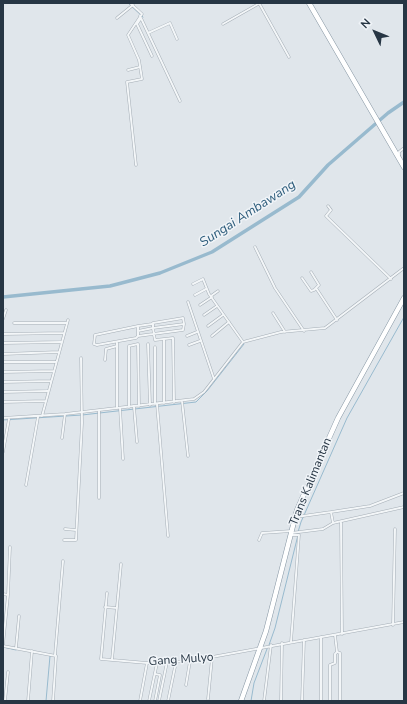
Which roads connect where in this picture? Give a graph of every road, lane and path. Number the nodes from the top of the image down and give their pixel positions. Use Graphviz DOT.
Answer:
graph roads {
  1 [pos="130,3"];
  2 [pos="260,3"];
  3 [pos="309,3"];
  4 [pos="133,5"];
  5 [pos="141,16"];
  6 [pos="117,18"];
  7 [pos="223,24"];
  8 [pos="148,33"];
  9 [pos="177,39"];
  10 [pos="152,56"];
  11 [pos="289,57"];
  12 [pos="140,68"];
  13 [pos="128,70"];
  14 [pos="180,101"];
  15 [pos="404,148"];
  16 [pos="398,157"];
  17 [pos="136,165"];
  18 [pos="404,168"];
  19 [pos="328,206"];
  20 [pos="255,247"];
  21 [pos="404,268"];
  22 [pos="311,272"];
  23 [pos="302,278"];
  24 [pos="391,279"];
  25 [pos="193,284"];
  26 [pos="316,288"];
  27 [pos="206,289"];
  28 [pos="218,291"];
  29 [pos="196,295"];
  30 [pos="211,297"];
  31 [pos="404,298"];
  32 [pos="188,302"];
  33 [pos="200,304"];
  34 [pos="217,306"];
  35 [pos="6,310"];
  36 [pos="273,313"];
  37 [pos="204,315"];
  38 [pos="223,315"];
  39 [pos="3,319"];
  40 [pos="68,320"];
  41 [pos="337,320"];
  42 [pos="229,322"];
  43 [pos="14,323"];
  44 [pos="67,324"];
  45 [pos="153,324"];
  46 [pos="184,324"];
  47 [pos="138,326"];
  48 [pos="208,326"];
  49 [pos="153,328"];
  50 [pos="138,330"];
  51 [pos="304,331"];
  52 [pos="198,332"];
  53 [pos="285,332"];
  54 [pos="64,333"];
  55 [pos="3,334"];
  56 [pos="154,335"];
  57 [pos="138,336"];
  58 [pos="187,336"];
  59 [pos="212,336"];
  60 [pos="164,339"];
  61 [pos="117,341"];
  62 [pos="200,341"];
  63 [pos="61,342"];
  64 [pos="243,342"];
  65 [pos="3,343"];
  66 [pos="148,344"];
  67 [pos="189,345"];
  68 [pos="117,346"];
  69 [pos="155,347"];
  70 [pos="59,352"];
  71 [pos="3,354"];
  72 [pos="81,358"];
  73 [pos="105,360"];
  74 [pos="3,362"];
  75 [pos="56,362"];
  76 [pos="54,371"];
  77 [pos="3,372"];
  78 [pos="214,379"];
  79 [pos="51,381"];
  80 [pos="3,382"];
  81 [pos="48,391"];
  82 [pos="3,392"];
  83 [pos="46,401"];
  84 [pos="3,402"];
  85 [pos="174,402"];
  86 [pos="164,403"];
  87 [pos="182,403"];
  88 [pos="156,404"];
  89 [pos="150,405"];
  90 [pos="139,406"];
  91 [pos="129,407"];
  92 [pos="135,408"];
  93 [pos="119,409"];
  94 [pos="99,412"];
  95 [pos="65,414"];
  96 [pos="83,414"];
  97 [pos="42,416"];
  98 [pos="38,417"];
  99 [pos="3,418"];
  100 [pos="9,419"];
  101 [pos="62,438"];
  102 [pos="137,442"];
  103 [pos="3,452"];
  104 [pos="188,456"];
  105 [pos="123,459"];
  106 [pos="26,484"];
  107 [pos="404,493"];
  108 [pos="99,498"];
  109 [pos="404,507"];
  110 [pos="331,512"];
  111 [pos="295,517"];
  112 [pos="341,522"];
  113 [pos="333,524"];
  114 [pos="65,529"];
  115 [pos="395,529"];
  116 [pos="76,530"];
  117 [pos="291,533"];
  118 [pos="298,534"];
  119 [pos="168,536"];
  120 [pos="64,540"];
  121 [pos="259,540"];
  122 [pos="10,547"];
  123 [pos="64,561"];
  124 [pos="121,564"];
  125 [pos="107,593"];
  126 [pos="3,594"];
  127 [pos="8,595"];
  128 [pos="105,607"];
  129 [pos="117,608"];
  130 [pos="18,616"];
  131 [pos="404,622"];
  132 [pos="393,624"];
  133 [pos="342,634"];
  134 [pos="335,635"];
  135 [pos="321,637"];
  136 [pos="304,640"];
  137 [pos="291,642"];
  138 [pos="282,643"];
  139 [pos="270,645"];
  140 [pos="3,646"];
  141 [pos="260,647"];
  142 [pos="16,648"];
  143 [pos="32,651"];
  144 [pos="337,652"];
  145 [pos="54,655"];
  146 [pos="212,658"];
  147 [pos="112,660"];
  148 [pos="190,661"];
  149 [pos="167,662"];
  150 [pos="176,662"];
  151 [pos="147,663"];
  152 [pos="157,663"];
  153 [pos="8,672"];
  154 [pos="155,674"];
  155 [pos="186,685"];
  156 [pos="208,699"];
  157 [pos="5,701"];
  158 [pos="28,701"];
  159 [pos="53,701"];
  160 [pos="140,701"];
  161 [pos="149,701"];
  162 [pos="154,701"];
  163 [pos="159,701"];
  164 [pos="168,701"];
  165 [pos="240,701"];
  166 [pos="264,701"];
  167 [pos="282,701"];
  168 [pos="302,701"];
  169 [pos="321,701"];
  170 [pos="330,701"];
  171 [pos="340,701"];
  1 -- 4 [label="street"];
  2 -- 7 [label="street"];
  2 -- 11 [label="street"];
  3 -- 16 [label="highway"];
  4 -- 5 [label="street"];
  4 -- 6 [label="street"];
  5 -- 8 [label="street"];
  5 -- 10 [label="street"];
  5 -- 12 [label="street"];
  8 -- 9 [label="street"];
  8 -- 14 [label="street"];
  12 -- 13 [label="street"];
  12 -- 17 [label="street"];
  15 -- 16 [label="street"];
  16 -- 18 [label="highway"];
  19 -- 24 [label="street"];
  20 -- 51 [label="street"];
  21 -- 24 [label="street"];
  22 -- 26 [label="street"];
  23 -- 26 [label="street"];
  24 -- 41 [label="street"];
  25 -- 27 [label="street"];
  26 -- 41 [label="street"];
  27 -- 29 [label="street"];
  27 -- 30 [label="street"];
  28 -- 30 [label="street"];
  30 -- 33 [label="street"];
  30 -- 34 [label="street"];
  31 -- 111 [label="highway, Trans Kalimantan"];
  32 -- 52 [label="street"];
  34 -- 37 [label="street"];
  34 -- 38 [label="street"];
  35 -- 39 [label="street"];
  36 -- 53 [label="street"];
  38 -- 42 [label="street"];
  38 -- 48 [label="street"];
  40 -- 44 [label="street"];
  41 -- 51 [label="street"];
  42 -- 59 [label="street"];
  42 -- 64 [label="street"];
  43 -- 44 [label="street"];
  44 -- 54 [label="street"];
  45 -- 46 [label="street"];
  45 -- 47 [label="street"];
  45 -- 49 [label="street"];
  46 -- 49 [label="street"];
  46 -- 56 [label="street"];
  47 -- 50 [label="street"];
  47 -- 61 [label="street"];
  49 -- 50 [label="street"];
  49 -- 56 [label="street"];
  50 -- 57 [label="street"];
  51 -- 53 [label="street"];
  52 -- 58 [label="street"];
  52 -- 62 [label="street"];
  53 -- 64 [label="street"];
  54 -- 55 [label="street"];
  54 -- 63 [label="street"];
  56 -- 57 [label="street"];
  56 -- 60 [label="street"];
  57 -- 61 [label="street"];
  60 -- 85 [label="street"];
  60 -- 86 [label="street"];
  61 -- 68 [label="street"];
  62 -- 67 [label="street"];
  62 -- 78 [label="street"];
  63 -- 65 [label="street"];
  63 -- 70 [label="street"];
  64 -- 78 [label="street"];
  66 -- 89 [label="street"];
  68 -- 73 [label="street"];
  68 -- 93 [label="street"];
  69 -- 88 [label="street"];
  70 -- 71 [label="street"];
  70 -- 75 [label="street"];
  72 -- 96 [label="street"];
  74 -- 75 [label="street"];
  75 -- 76 [label="street"];
  76 -- 77 [label="street"];
  76 -- 79 [label="street"];
  78 -- 87 [label="street"];
  79 -- 80 [label="street"];
  79 -- 81 [label="street"];
  81 -- 82 [label="street"];
  81 -- 83 [label="street"];
  83 -- 84 [label="street"];
  83 -- 97 [label="street"];
  85 -- 86 [label="street"];
  85 -- 87 [label="street"];
  86 -- 88 [label="street"];
  87 -- 104 [label="street"];
  88 -- 89 [label="street"];
  88 -- 119 [label="street"];
  89 -- 90 [label="street"];
  90 -- 91 [label="street"];
  90 -- 92 [label="street"];
  91 -- 92 [label="street"];
  91 -- 93 [label="street"];
  92 -- 102 [label="street"];
  93 -- 94 [label="street"];
  93 -- 105 [label="street"];
  94 -- 96 [label="street"];
  94 -- 108 [label="street"];
  95 -- 96 [label="street"];
  95 -- 97 [label="street"];
  95 -- 101 [label="street"];
  96 -- 116 [label="street"];
  97 -- 98 [label="street"];
  98 -- 100 [label="street"];
  98 -- 106 [label="street"];
  99 -- 100 [label="street"];
  100 -- 103 [label="street"];
  107 -- 110 [label="street"];
  109 -- 112 [label="street"];
  110 -- 111 [label="street"];
  110 -- 113 [label="street"];
  111 -- 117 [label="highway, Trans Kalimantan"];
  112 -- 113 [label="street"];
  112 -- 133 [label="street"];
  113 -- 118 [label="street"];
  114 -- 116 [label="street"];
  115 -- 132 [label="street"];
  116 -- 120 [label="street"];
  117 -- 118 [label="street"];
  117 -- 121 [label="street"];
  117 -- 141 [label="highway, Trans Kalimantan"];
  118 -- 137 [label="street"];
  122 -- 127 [label="street"];
  123 -- 145 [label="street"];
  124 -- 129 [label="street"];
  125 -- 128 [label="street"];
  126 -- 127 [label="street"];
  127 -- 140 [label="street"];
  128 -- 129 [label="street"];
  128 -- 147 [label="street, Gang Mulyo"];
  129 -- 147 [label="street"];
  130 -- 142 [label="street"];
  131 -- 132 [label="street, Gang Mulyo"];
  132 -- 133 [label="street, Gang Mulyo"];
  133 -- 134 [label="street, Gang Mulyo"];
  134 -- 135 [label="street, Gang Mulyo"];
  134 -- 144 [label="street"];
  135 -- 136 [label="street, Gang Mulyo"];
  135 -- 169 [label="street"];
  136 -- 137 [label="street, Gang Mulyo"];
  136 -- 168 [label="street"];
  137 -- 138 [label="street, Gang Mulyo"];
  138 -- 139 [label="street, Gang Mulyo"];
  138 -- 167 [label="street"];
  139 -- 141 [label="street, Gang Mulyo"];
  139 -- 166 [label="street"];
  140 -- 142 [label="street"];
  141 -- 146 [label="street, Gang Mulyo"];
  141 -- 165 [label="highway, Trans Kalimantan"];
  142 -- 143 [label="street"];
  143 -- 145 [label="street"];
  143 -- 158 [label="street"];
  144 -- 170 [label="street"];
  144 -- 171 [label="street"];
  145 -- 159 [label="street"];
  146 -- 148 [label="street, Gang Mulyo"];
  146 -- 156 [label="street"];
  147 -- 151 [label="street, Gang Mulyo"];
  148 -- 150 [label="street, Gang Mulyo"];
  148 -- 155 [label="street"];
  149 -- 150 [label="street, Gang Mulyo"];
  149 -- 152 [label="street, Gang Mulyo"];
  149 -- 163 [label="street"];
  150 -- 164 [label="street"];
  151 -- 152 [label="street, Gang Mulyo"];
  151 -- 160 [label="street"];
  152 -- 154 [label="street"];
  153 -- 157 [label="street"];
  154 -- 161 [label="street"];
  154 -- 162 [label="street"];
}
